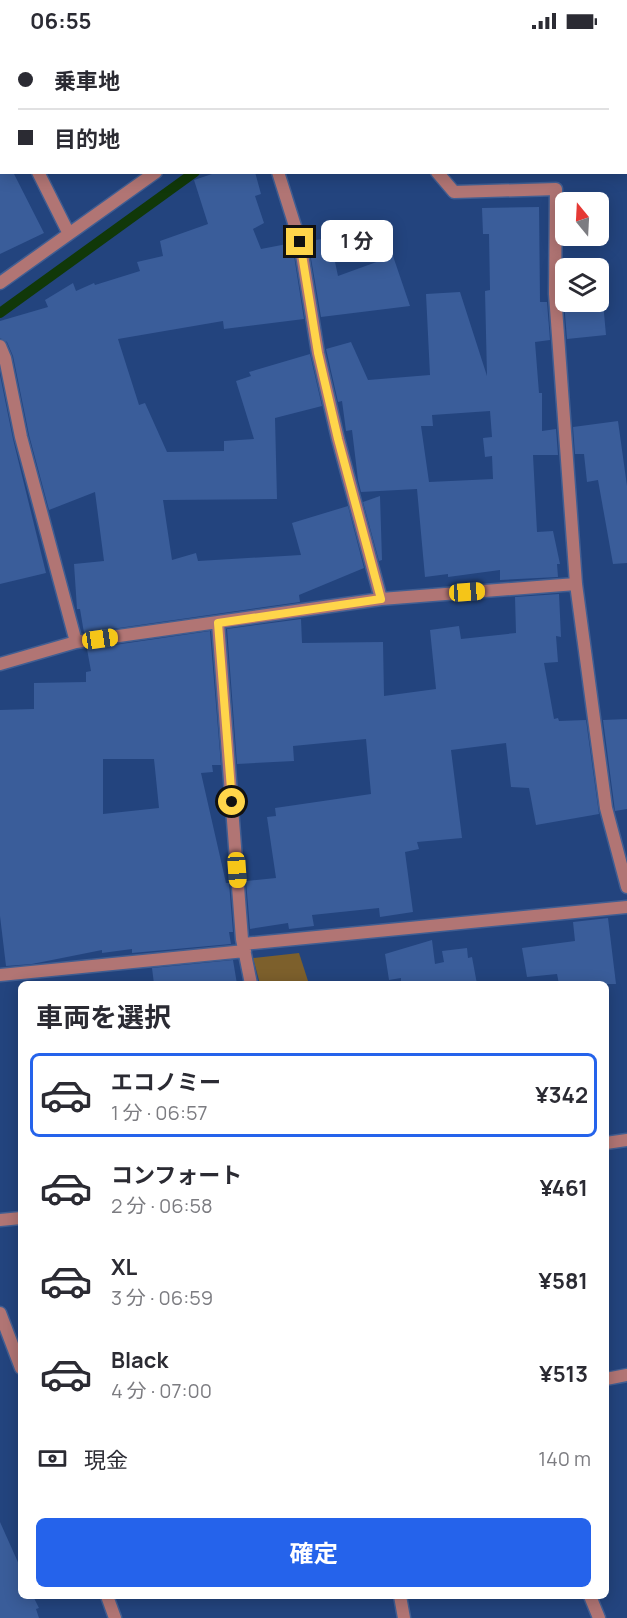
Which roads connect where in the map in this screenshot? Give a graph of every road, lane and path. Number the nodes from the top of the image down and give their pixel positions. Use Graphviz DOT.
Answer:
graph roads {
  1 [pos="39,174"];
  2 [pos="153,174"];
  3 [pos="279,174"];
  4 [pos="439,174"];
  5 [pos="69,234"];
  6 [pos="0,283"];
  7 [pos="0,346"];
  8 [pos="576,584"];
  9 [pos="381,599"];
  10 [pos="218,623"];
  11 [pos="76,642"];
  12 [pos="0,664"];
  13 [pos="627,887"];
  14 [pos="627,908"];
  15 [pos="244,947"];
  16 [pos="0,975"];
  17 [pos="250,981"];
  18 [pos="627,1140"];
  19 [pos="609,1143"];
  20 [pos="18,1218"];
  21 [pos="0,1220"];
  22 [pos="0,1313"];
  23 [pos="18,1360"];
  24 [pos="627,1375"];
  25 [pos="609,1378"];
  26 [pos="108,1599"];
  27 [pos="401,1599"];
  28 [pos="591,1599"];
  29 [pos="115,1618"];
  30 [pos="404,1618"];
  31 [pos="598,1618"];
  1 -- 5 [label="street"];
  2 -- 5 [label="street"];
  3 -- 9 [label="street"];
  4 -- 8 [label="street"];
  5 -- 6 [label="street"];
  7 -- 11 [label="street"];
  8 -- 9 [label="street"];
  8 -- 13 [label="street"];
  9 -- 10 [label="street"];
  10 -- 11 [label="street"];
  10 -- 15 [label="street"];
  11 -- 12 [label="street"];
  14 -- 15 [label="street"];
  15 -- 16 [label="street"];
  15 -- 17 [label="street"];
  18 -- 19 [label="street"];
  20 -- 21 [label="street"];
  22 -- 23 [label="street"];
  24 -- 25 [label="street"];
  26 -- 29 [label="street"];
  27 -- 30 [label="street"];
  28 -- 31 [label="street"];
}
